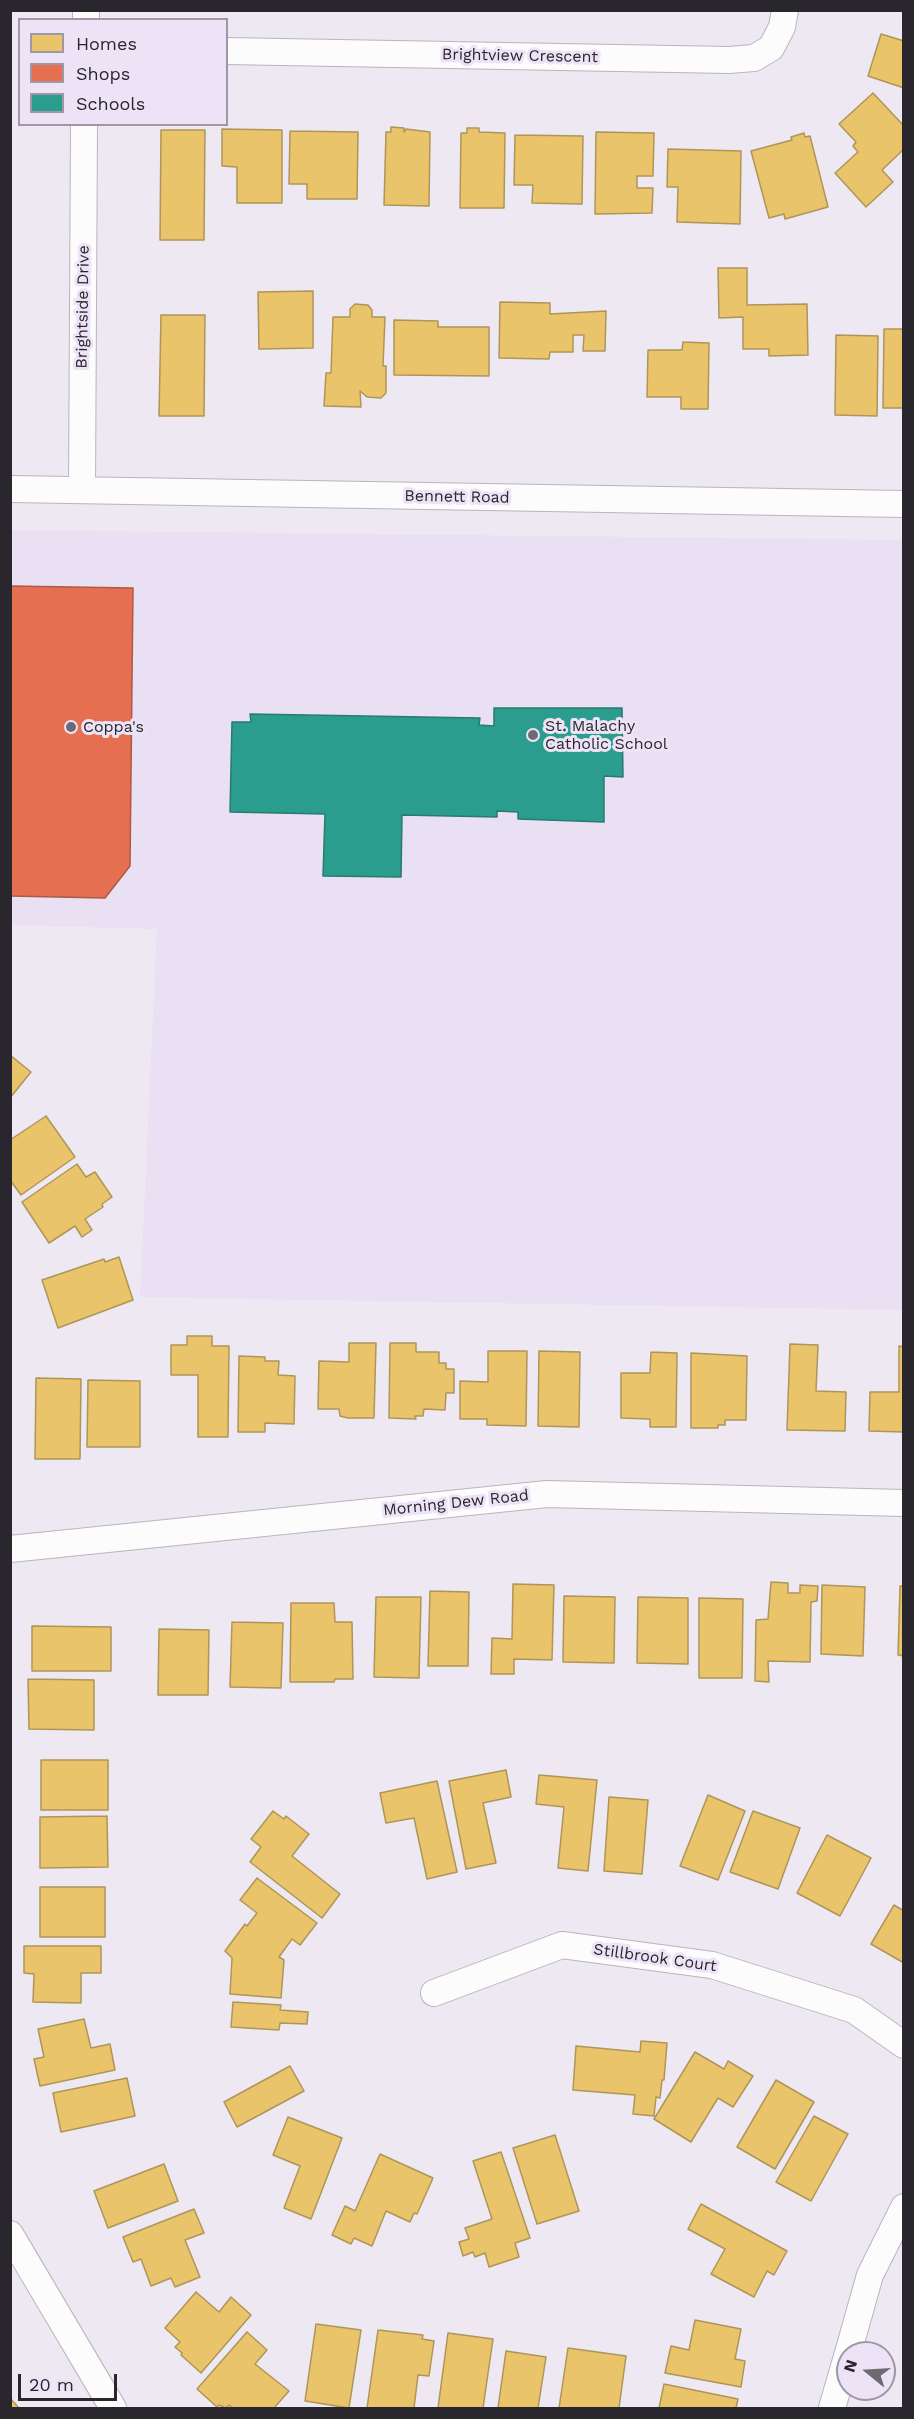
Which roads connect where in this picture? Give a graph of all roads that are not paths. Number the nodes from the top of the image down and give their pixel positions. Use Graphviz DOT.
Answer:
graph roads {
  1 [pos="785,10"];
  2 [pos="228,51"];
  3 [pos="84,126"];
  4 [pos="10,489"];
  5 [pos="82,490"];
  6 [pos="903,504"];
  7 [pos="903,1503"];
  8 [pos="10,1549"];
  9 [pos="434,1993"];
  10 [pos="903,2044"];
  11 [pos="903,2207"];
  12 [pos="10,2234"];
  13 [pos="851,2341"];
  14 [pos="113,2409"];
  1 -- 2 [label="street, Brightview Crescent"];
  3 -- 5 [label="street, Brightside Drive"];
  4 -- 5 [label="street, Bennett Road"];
  5 -- 6 [label="street, Bennett Road"];
  7 -- 8 [label="street, Morning Dew Road"];
  9 -- 10 [label="street, Stillbrook Court"];
  11 -- 13 [label="street"];
  12 -- 14 [label="street"];
}
